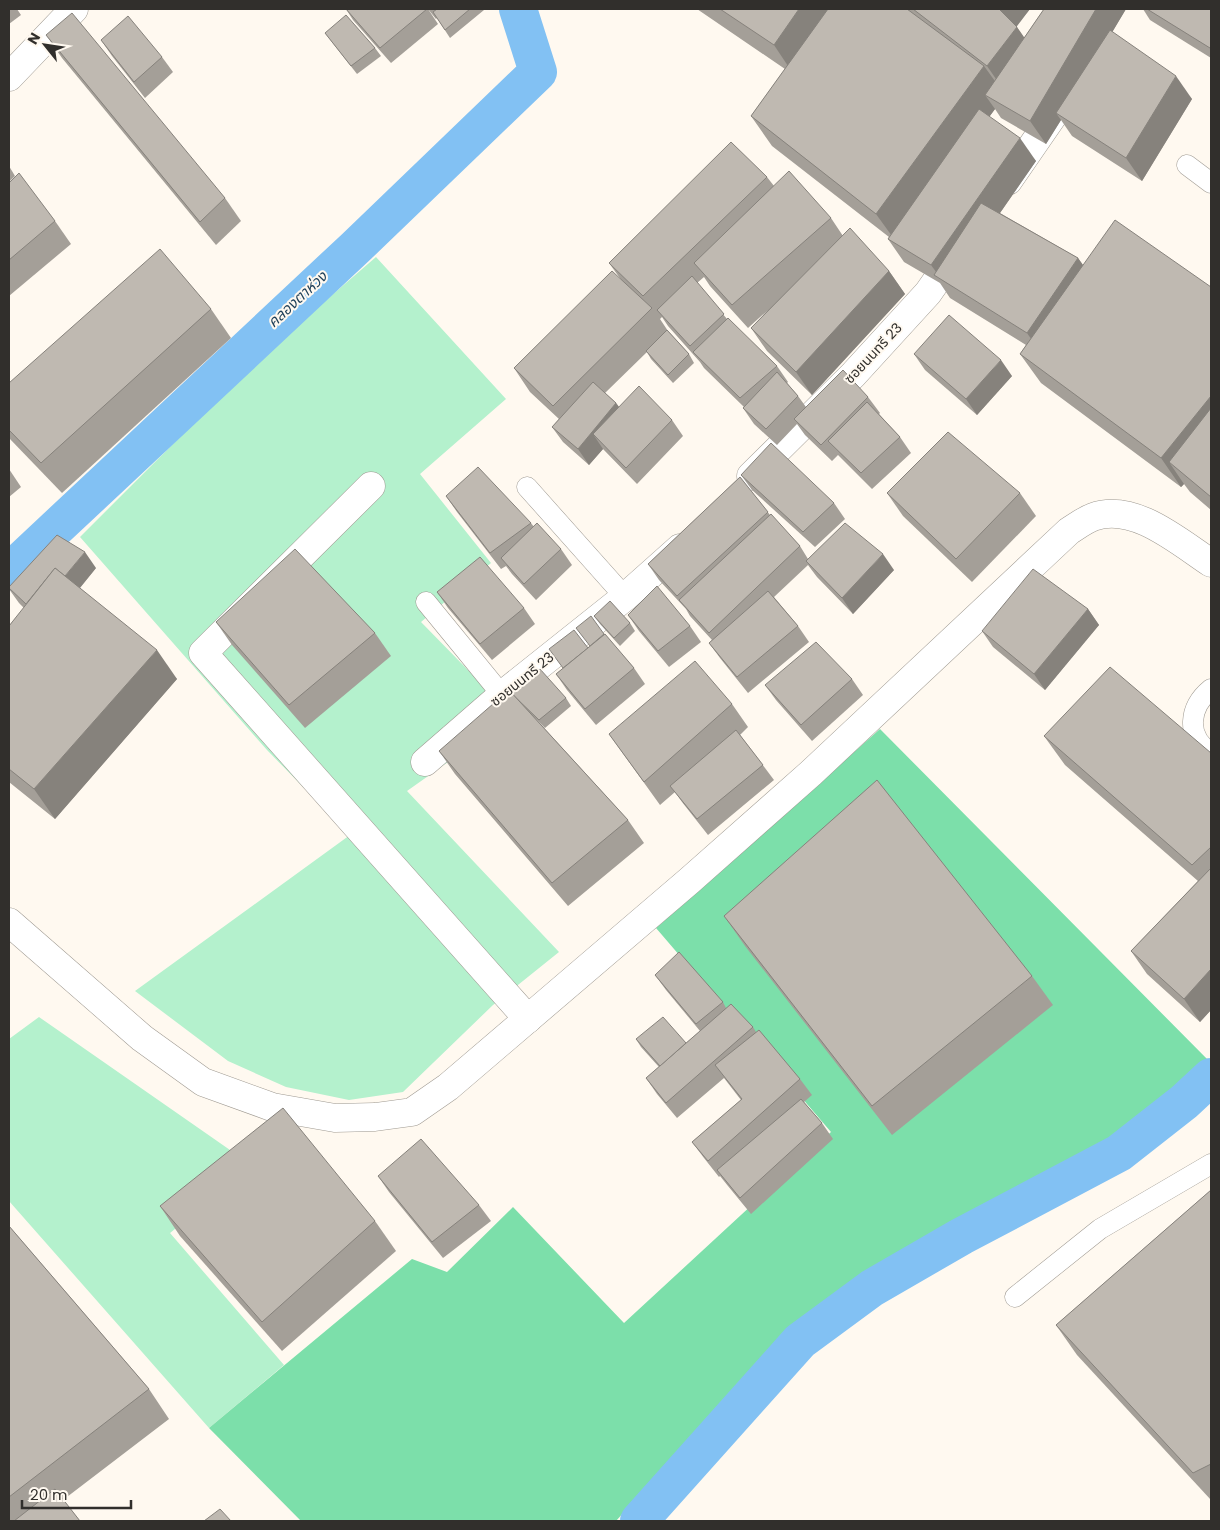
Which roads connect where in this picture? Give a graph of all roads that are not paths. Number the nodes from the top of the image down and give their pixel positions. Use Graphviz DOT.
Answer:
graph roads {
  1 [pos="74,9"];
  2 [pos="9,77"];
  3 [pos="1075,83"];
  4 [pos="1187,165"];
  5 [pos="1211,183"];
  6 [pos="996,198"];
  7 [pos="973,229"];
  8 [pos="371,486"];
  9 [pos="527,487"];
  10 [pos="734,494"];
  11 [pos="695,534"];
  12 [pos="1211,564"];
  13 [pos="625,597"];
  14 [pos="426,602"];
  15 [pos="1211,689"];
  16 [pos="502,695"];
  17 [pos="1211,753"];
  18 [pos="426,762"];
  19 [pos="9,922"];
  20 [pos="528,1019"];
  21 [pos="1211,1164"];
  22 [pos="1015,1298"];
  1 -- 2 [label="street"];
  3 -- 6 [label="street"];
  4 -- 5 [label="lane"];
  7 -- 10 [label="street, ซอยนนทรี 23"];
  8 -- 20 [label="street"];
  9 -- 13 [label="lane"];
  11 -- 13 [label="street, ซอยนนทรี 23"];
  12 -- 20 [label="street"];
  13 -- 16 [label="street, ซอยนนทรี 23"];
  14 -- 16 [label="lane"];
  15 -- 17 [label="lane"];
  16 -- 18 [label="street, ซอยนนทรี 23"];
  19 -- 20 [label="street"];
  21 -- 22 [label="lane"];
}
